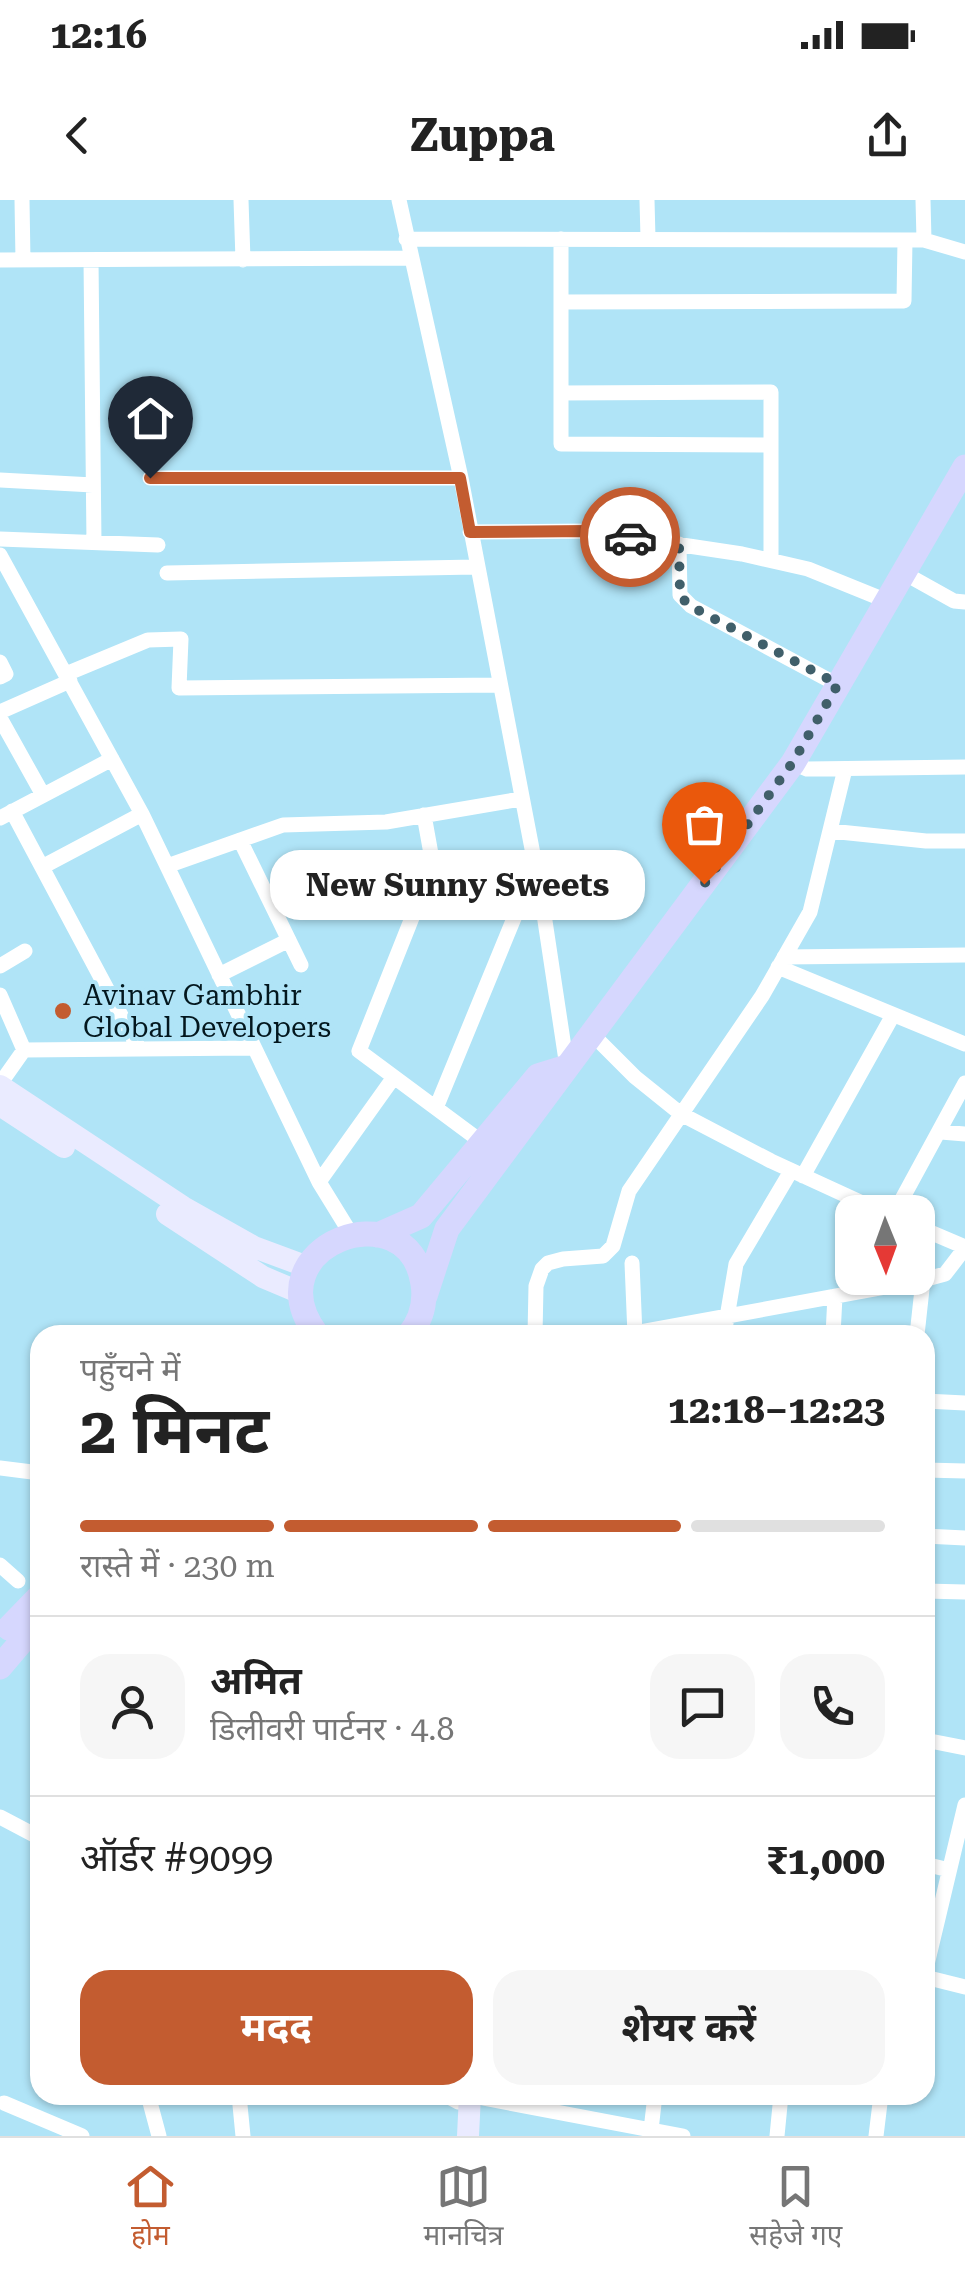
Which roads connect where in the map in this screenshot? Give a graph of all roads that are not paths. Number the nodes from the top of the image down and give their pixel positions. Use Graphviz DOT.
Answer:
graph roads {
  1 [pos="22,200"];
  2 [pos="241,200"];
  3 [pos="398,200"];
  4 [pos="647,200"];
  5 [pos="922,200"];
  6 [pos="560,238"];
  7 [pos="648,238"];
  8 [pos="406,239"];
  9 [pos="905,240"];
  10 [pos="924,240"];
  11 [pos="965,252"];
  12 [pos="410,258"];
  13 [pos="0,260"];
  14 [pos="23,260"];
  15 [pos="91,260"];
  16 [pos="243,260"];
  17 [pos="561,302"];
  18 [pos="561,393"];
  19 [pos="771,445"];
  20 [pos="965,467"];
  21 [pos="150,478"];
  22 [pos="460,478"];
  23 [pos="0,480"];
  24 [pos="93,485"];
  25 [pos="470,532"];
  26 [pos="0,540"];
  27 [pos="94,543"];
  28 [pos="679,544"];
  29 [pos="158,546"];
  30 [pos="0,555"];
  31 [pos="770,560"];
  32 [pos="475,568"];
  33 [pos="902,572"];
  34 [pos="166,573"];
  35 [pos="887,601"];
  36 [pos="965,602"];
  37 [pos="0,662"];
  38 [pos="0,677"];
  39 [pos="68,677"];
  40 [pos="838,684"];
  41 [pos="500,685"];
  42 [pos="0,715"];
  43 [pos="112,758"];
  44 [pos="793,762"];
  45 [pos="965,767"];
  46 [pos="845,769"];
  47 [pos="43,795"];
  48 [pos="521,800"];
  49 [pos="6,814"];
  50 [pos="142,814"];
  51 [pos="424,815"];
  52 [pos="830,831"];
  53 [pos="240,840"];
  54 [pos="965,841"];
  55 [pos="42,866"];
  56 [pos="167,866"];
  57 [pos="542,901"];
  58 [pos="289,940"];
  59 [pos="25,952"];
  60 [pos="965,956"];
  61 [pos="781,962"];
  62 [pos="302,965"];
  63 [pos="0,966"];
  64 [pos="219,974"];
  65 [pos="0,995"];
  66 [pos="893,1015"];
  67 [pos="593,1035"];
  68 [pos="965,1044"];
  69 [pos="254,1048"];
  70 [pos="139,1049"];
  71 [pos="24,1050"];
  72 [pos="567,1067"];
  73 [pos="394,1077"];
  74 [pos="965,1083"];
  75 [pos="0,1085"];
  76 [pos="0,1105"];
  77 [pos="436,1108"];
  78 [pos="681,1114"];
  79 [pos="941,1132"];
  80 [pos="965,1134"];
  81 [pos="483,1143"];
  82 [pos="797,1174"];
  83 [pos="319,1182"];
  84 [pos="844,1195"];
  85 [pos="905,1195"];
  86 [pos="351,1234"];
  87 [pos="378,1234"];
  88 [pos="935,1235"];
  89 [pos="965,1248"];
  90 [pos="632,1263"];
  91 [pos="308,1267"];
  92 [pos="935,1277"];
  93 [pos="301,1293"];
  94 [pos="840,1295"];
  95 [pos="921,1295"];
  96 [pos="425,1296"];
  97 [pos="835,1296"];
  98 [pos="725,1316"];
  99 [pos="306,1325"];
  100 [pos="416,1325"];
  101 [pos="535,1325"];
  102 [pos="635,1325"];
  103 [pos="680,1325"];
  104 [pos="725,1325"];
  105 [pos="834,1325"];
  106 [pos="918,1325"];
  107 [pos="935,1402"];
  108 [pos="965,1403"];
  109 [pos="0,1468"];
  110 [pos="935,1470"];
  111 [pos="30,1471"];
  112 [pos="965,1471"];
  113 [pos="935,1536"];
  114 [pos="965,1538"];
  115 [pos="0,1565"];
  116 [pos="18,1581"];
  117 [pos="935,1591"];
  118 [pos="965,1592"];
  119 [pos="30,1607"];
  120 [pos="30,1632"];
  121 [pos="0,1640"];
  122 [pos="0,1667"];
  123 [pos="935,1742"];
  124 [pos="965,1748"];
  125 [pos="965,1805"];
  126 [pos="0,1817"];
  127 [pos="30,1826"];
  128 [pos="20,1827"];
  129 [pos="30,1832"];
  130 [pos="935,1866"];
  131 [pos="949,1870"];
  132 [pos="935,1931"];
  133 [pos="935,1978"];
  134 [pos="965,1987"];
  135 [pos="4,2104"];
  136 [pos="151,2105"];
  137 [pos="240,2105"];
  138 [pos="460,2105"];
  139 [pos="463,2105"];
  140 [pos="546,2105"];
  141 [pos="654,2105"];
  142 [pos="780,2105"];
  143 [pos="881,2105"];
  144 [pos="651,2130"];
  145 [pos="82,2136"];
  146 [pos="160,2136"];
  147 [pos="243,2136"];
  148 [pos="457,2136"];
  149 [pos="468,2136"];
  150 [pos="683,2136"];
  151 [pos="777,2136"];
  152 [pos="876,2136"];
  1 -- 14 [label="street"];
  2 -- 16 [label="street"];
  3 -- 8 [label="street"];
  4 -- 7 [label="street"];
  5 -- 10 [label="street"];
  6 -- 7 [label="street"];
  6 -- 8 [label="street"];
  6 -- 17 [label="street"];
  7 -- 9 [label="street"];
  8 -- 12 [label="street"];
  9 -- 10 [label="street"];
  9 -- 17 [label="street"];
  10 -- 11 [label="street"];
  12 -- 16 [label="street"];
  12 -- 22 [label="street"];
  13 -- 14 [label="street"];
  14 -- 15 [label="street"];
  15 -- 16 [label="street"];
  15 -- 24 [label="street"];
  17 -- 18 [label="street"];
  18 -- 19 [label="street"];
  18 -- 19 [label="street"];
  19 -- 31 [label="street"];
  20 -- 33 [label="main road"];
  21 -- 22 [label="street"];
  22 -- 25 [label="street"];
  23 -- 24 [label="street"];
  24 -- 27 [label="street"];
  25 -- 28 [label="street"];
  25 -- 32 [label="street"];
  26 -- 27 [label="street"];
  27 -- 29 [label="street"];
  28 -- 31 [label="street"];
  28 -- 40 [label="street"];
  30 -- 39 [label="street"];
  31 -- 35 [label="street"];
  32 -- 34 [label="street"];
  32 -- 41 [label="street"];
  33 -- 35 [label="main road"];
  33 -- 36 [label="street"];
  35 -- 40 [label="main road"];
  37 -- 38 [label="street"];
  39 -- 41 [label="street"];
  39 -- 42 [label="street"];
  39 -- 43 [label="street"];
  40 -- 44 [label="main road"];
  41 -- 48 [label="street"];
  42 -- 47 [label="street"];
  43 -- 47 [label="street"];
  43 -- 50 [label="street"];
  44 -- 46 [label="street"];
  44 -- 67 [label="main road"];
  45 -- 46 [label="street"];
  46 -- 52 [label="street"];
  47 -- 49 [label="street"];
  48 -- 51 [label="street"];
  48 -- 57 [label="street"];
  49 -- 55 [label="street"];
  50 -- 55 [label="street"];
  50 -- 56 [label="street"];
  51 -- 53 [label="street"];
  51 -- 73 [label="street"];
  52 -- 54 [label="street"];
  52 -- 61 [label="street"];
  53 -- 56 [label="street"];
  53 -- 58 [label="street"];
  55 -- 70 [label="street"];
  56 -- 64 [label="street"];
  57 -- 72 [label="street"];
  57 -- 77 [label="street"];
  58 -- 62 [label="street"];
  58 -- 64 [label="street"];
  59 -- 63 [label="street"];
  60 -- 61 [label="street"];
  61 -- 66 [label="street"];
  61 -- 78 [label="street"];
  64 -- 69 [label="street"];
  65 -- 71 [label="street"];
  66 -- 68 [label="street"];
  66 -- 82 [label="street"];
  67 -- 72 [label="main road"];
  67 -- 78 [label="street"];
  69 -- 70 [label="street"];
  69 -- 83 [label="street"];
  70 -- 71 [label="street"];
  71 -- 75 [label="street"];
  72 -- 81 [label="main road"];
  72 -- 96 [label="main road"];
  73 -- 77 [label="street"];
  73 -- 83 [label="street"];
  74 -- 79 [label="street"];
  75 -- 91 [label="street"];
  76 -- 93 [label="street"];
  77 -- 81 [label="street"];
  78 -- 82 [label="street"];
  78 -- 101 [label="street"];
  79 -- 80 [label="street"];
  79 -- 85 [label="street"];
  81 -- 87 [label="main road"];
  82 -- 84 [label="street"];
  82 -- 98 [label="street"];
  83 -- 86 [label="street"];
  86 -- 87 [label="main road"];
  86 -- 91 [label="main road"];
  87 -- 96 [label="main road"];
  88 -- 89 [label="street"];
  89 -- 92 [label="street"];
  90 -- 102 [label="street"];
  91 -- 93 [label="main road"];
  93 -- 99 [label="main road"];
  94 -- 97 [label="street"];
  95 -- 106 [label="street"];
  96 -- 100 [label="main road"];
  97 -- 98 [label="street"];
  97 -- 105 [label="street"];
  98 -- 103 [label="street"];
  98 -- 104 [label="street"];
  107 -- 108 [label="street"];
  109 -- 111 [label="street"];
  110 -- 112 [label="street"];
  113 -- 114 [label="street"];
  115 -- 116 [label="street"];
  117 -- 118 [label="street"];
  119 -- 121 [label="main road"];
  120 -- 122 [label="main road"];
  123 -- 124 [label="street"];
  125 -- 131 [label="street"];
  126 -- 128 [label="street"];
  127 -- 128 [label="street"];
  128 -- 129 [label="street"];
  130 -- 131 [label="street"];
  131 -- 132 [label="street"];
  133 -- 134 [label="street"];
  135 -- 145 [label="street"];
  136 -- 146 [label="street"];
  137 -- 147 [label="street"];
  138 -- 148 [label="street"];
  139 -- 149 [label="street"];
  140 -- 144 [label="street"];
  141 -- 144 [label="street"];
  142 -- 151 [label="street"];
  143 -- 152 [label="street"];
  144 -- 150 [label="street"];
}
